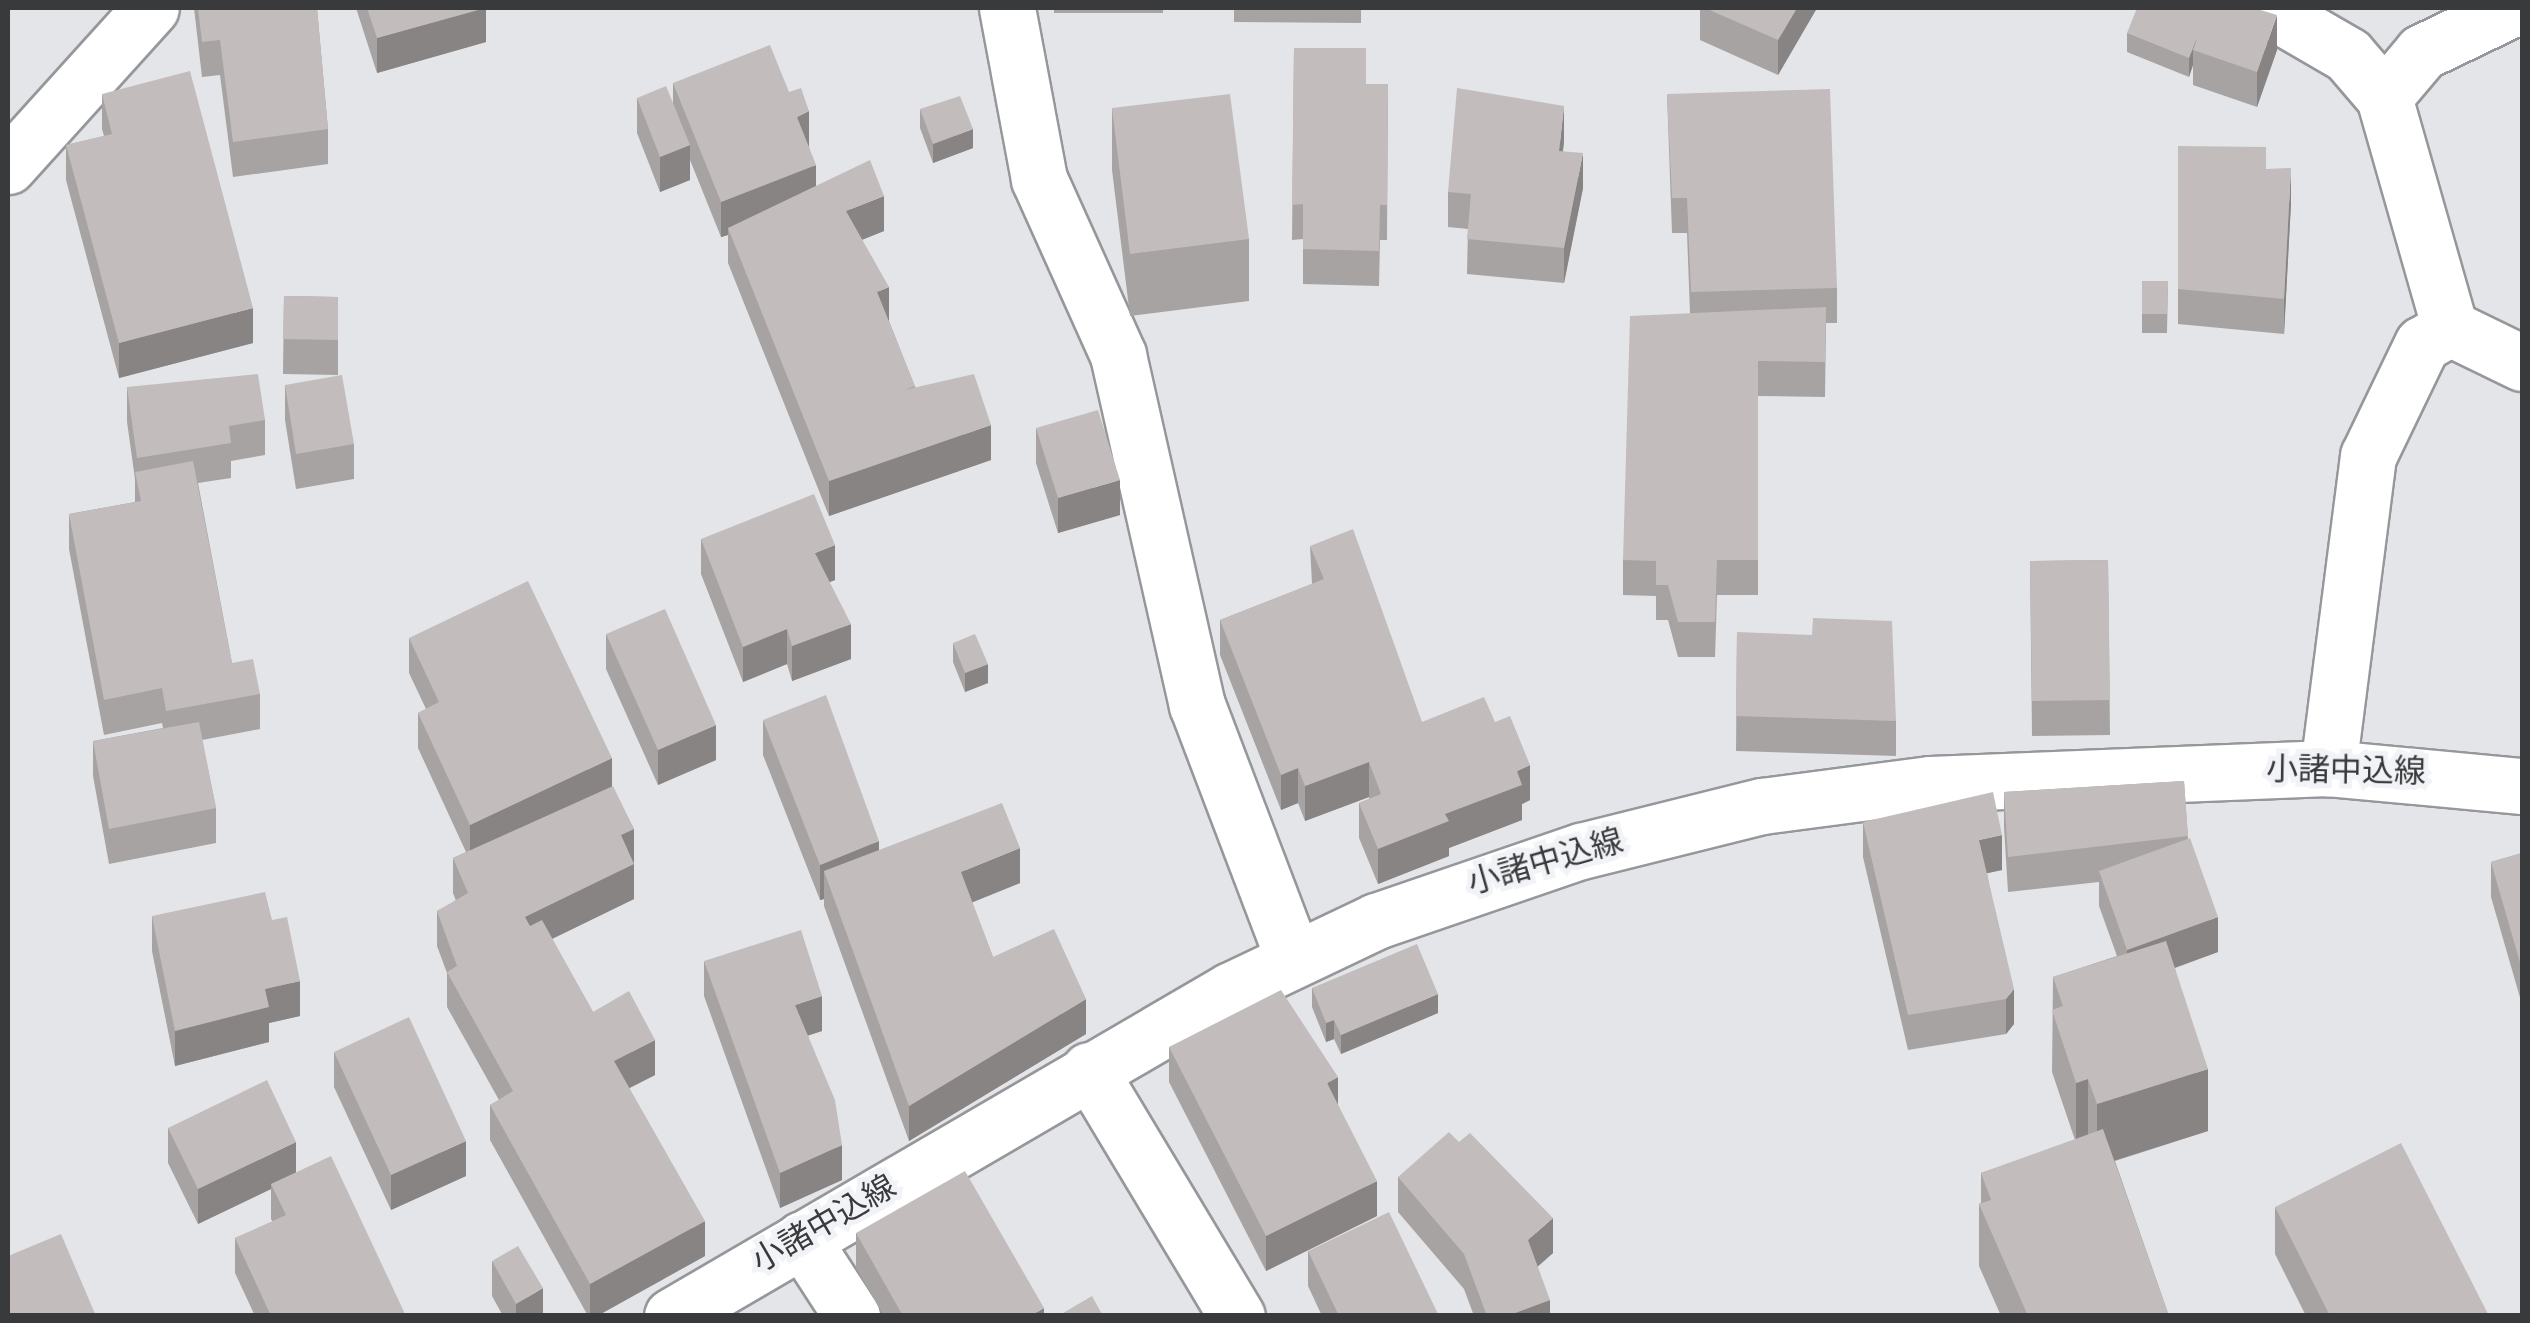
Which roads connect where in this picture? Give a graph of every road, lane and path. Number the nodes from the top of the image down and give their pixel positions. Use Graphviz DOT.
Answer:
graph roads {
  1 [pos="151,8"];
  2 [pos="1007,8"];
  3 [pos="2267,8"];
  4 [pos="2514,8"];
  5 [pos="2384,97"];
  6 [pos="8,166"];
  7 [pos="2450,328"];
  8 [pos="2522,363"];
  9 [pos="2328,768"];
  10 [pos="2522,786"];
  11 [pos="1292,958"];
  12 [pos="1089,1070"];
  13 [pos="802,1239"];
  14 [pos="672,1316"];
  15 [pos="852,1316"];
  16 [pos="1237,1316"];
  1 -- 6 [label="main road"];
  2 -- 11 [label="main road"];
  3 -- 5 [label="main road"];
  4 -- 5 [label="main road"];
  5 -- 7 [label="main road"];
  7 -- 8 [label="main road"];
  7 -- 9 [label="main road"];
  9 -- 10 [label="main road, 小諸中込線"];
  9 -- 11 [label="main road, 小諸中込線"];
  11 -- 12 [label="main road, 小諸中込線"];
  12 -- 13 [label="main road, 小諸中込線"];
  12 -- 16 [label="main road"];
  13 -- 14 [label="main road, 小諸中込線"];
  13 -- 15 [label="main road"];
}
